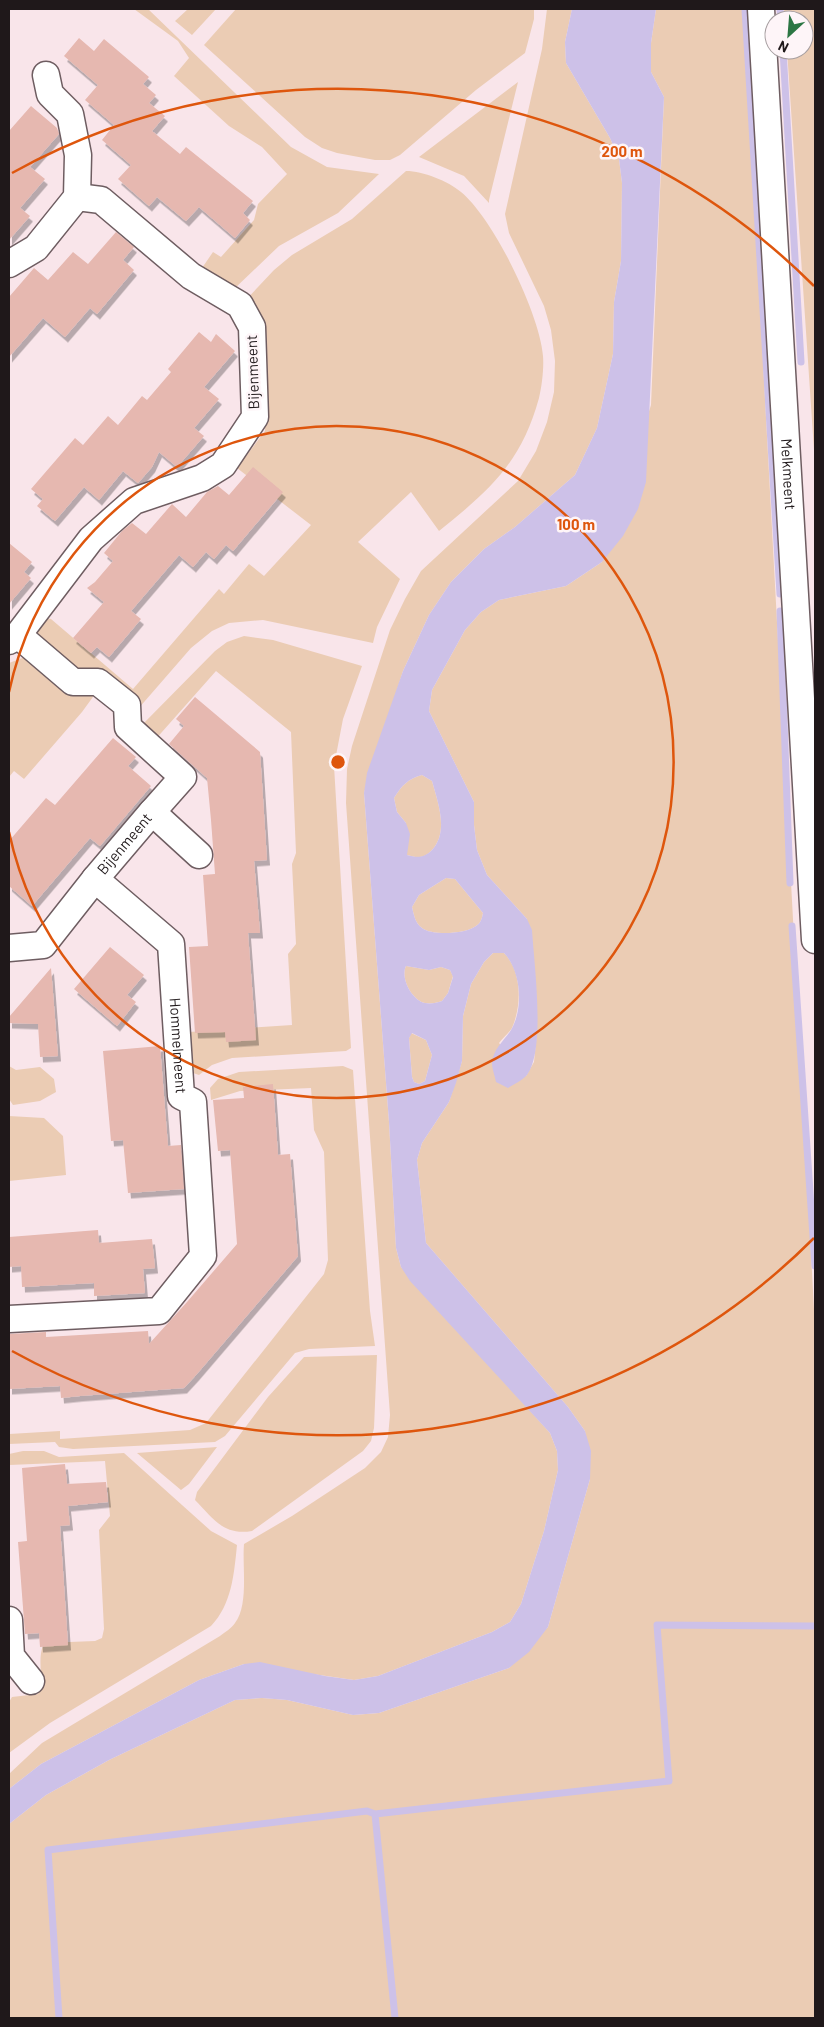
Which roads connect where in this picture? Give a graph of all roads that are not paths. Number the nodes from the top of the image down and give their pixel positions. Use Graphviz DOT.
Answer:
graph roads {
  1 [pos="761,9"];
  2 [pos="46,75"];
  3 [pos="77,197"];
  4 [pos="9,264"];
  5 [pos="13,638"];
  6 [pos="152,812"];
  7 [pos="200,855"];
  8 [pos="96,880"];
  9 [pos="815,940"];
  10 [pos="9,948"];
  11 [pos="9,1319"];
  12 [pos="9,1620"];
  13 [pos="31,1681"];
  1 -- 9 [label="street, Melkmeent"];
  2 -- 3 [label="street"];
  3 -- 4 [label="street"];
  3 -- 5 [label="street, Bijenmeent"];
  5 -- 6 [label="street"];
  6 -- 7 [label="street, Bijenmeent"];
  6 -- 8 [label="street, Bijenmeent"];
  8 -- 10 [label="street"];
  8 -- 11 [label="street, Hommelmeent"];
  12 -- 13 [label="street"];
}
